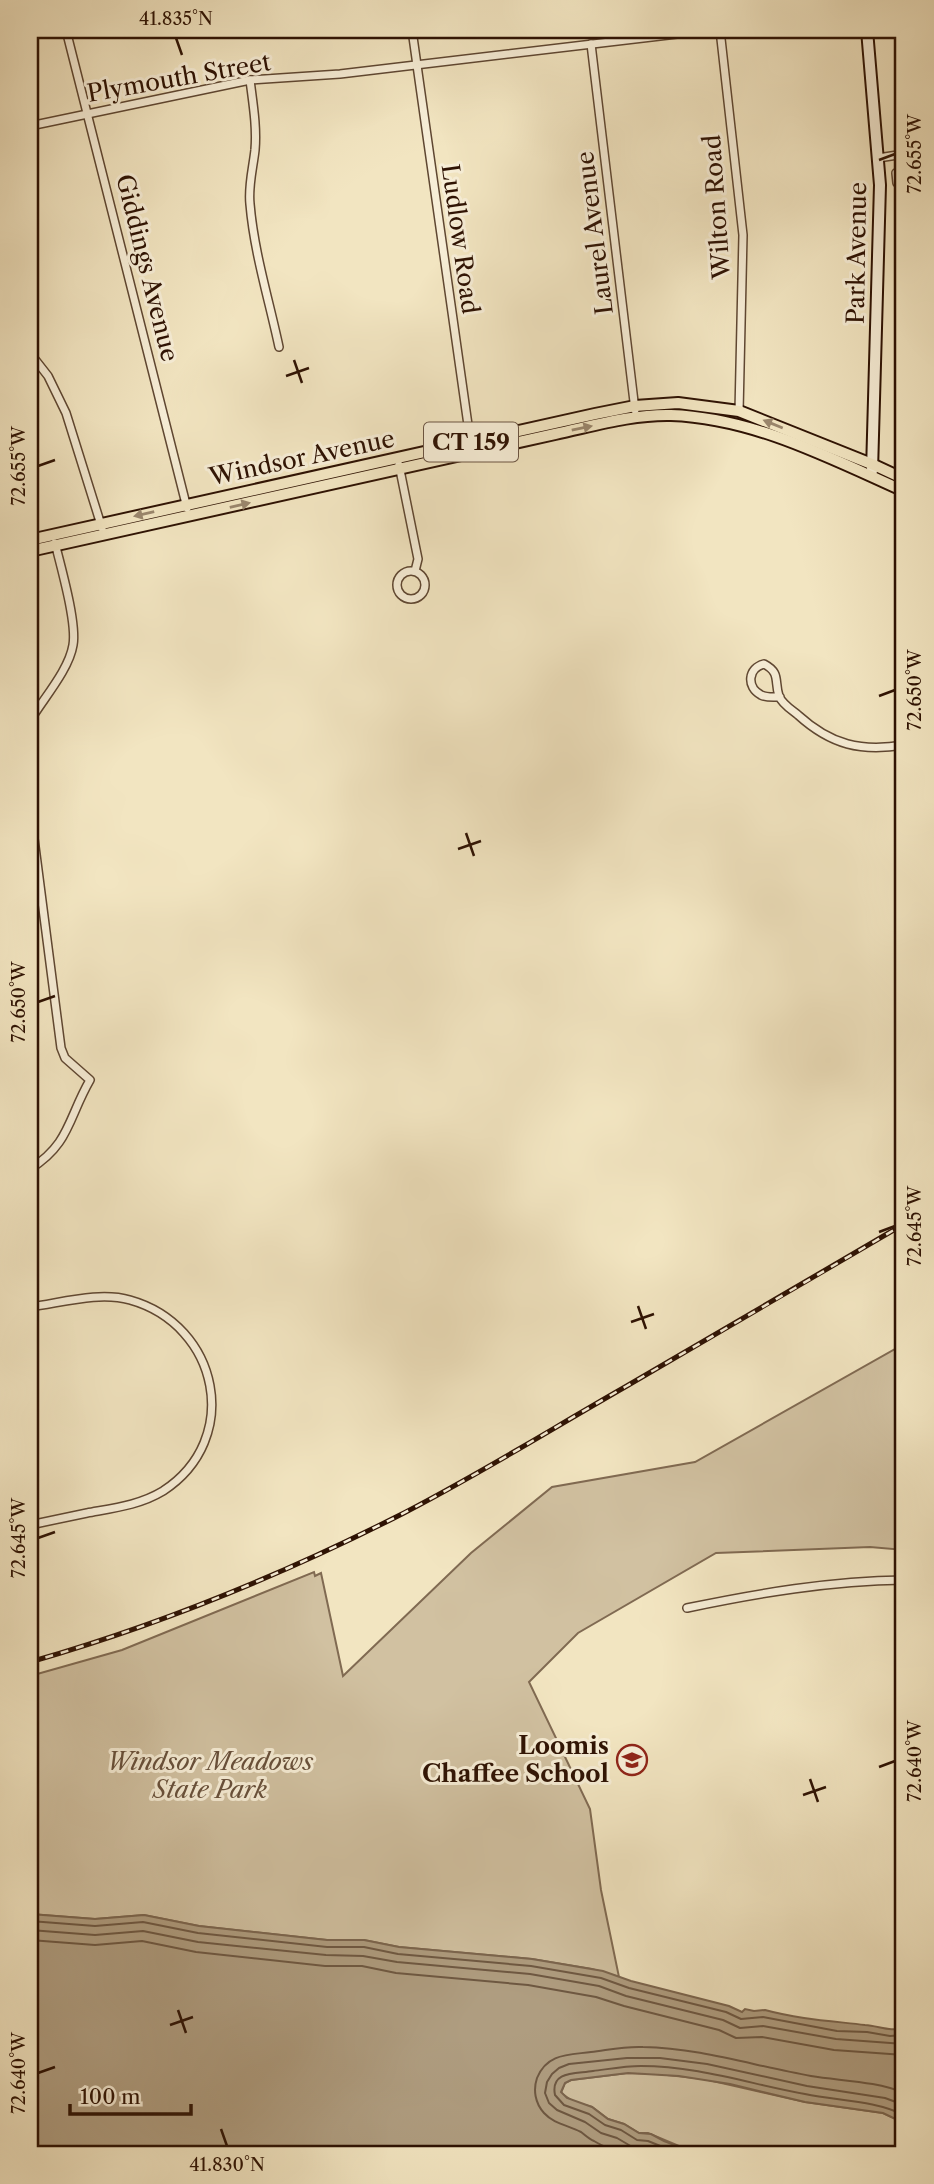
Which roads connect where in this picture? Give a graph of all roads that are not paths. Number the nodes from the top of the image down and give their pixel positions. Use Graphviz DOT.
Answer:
graph roads {
  1 [pos="66,30"];
  2 [pos="412,30"];
  3 [pos="711,30"];
  4 [pos="720,30"];
  5 [pos="867,30"];
  6 [pos="591,44"];
  7 [pos="416,65"];
  8 [pos="250,80"];
  9 [pos="88,114"];
  10 [pos="30,126"];
  11 [pos="904,154"];
  12 [pos="878,158"];
  13 [pos="896,173"];
  14 [pos="904,189"];
  15 [pos="279,347"];
  16 [pos="30,353"];
  17 [pos="739,411"];
  18 [pos="636,412"];
  19 [pos="738,423"];
  20 [pos="471,448"];
  21 [pos="399,463"];
  22 [pos="872,470"];
  23 [pos="904,479"];
  24 [pos="904,491"];
  25 [pos="188,510"];
  26 [pos="103,530"];
  27 [pos="30,540"];
  28 [pos="54,540"];
  29 [pos="30,551"];
  30 [pos="415,571"];
  31 [pos="780,697"];
  32 [pos="30,721"];
  33 [pos="904,745"];
  34 [pos="30,808"];
  35 [pos="30,1169"];
  36 [pos="30,1307"];
  37 [pos="30,1525"];
  38 [pos="904,1580"];
  39 [pos="687,1608"];
  1 -- 9 [label="street, Giddings Avenue"];
  2 -- 7 [label="street, Ludlow Road"];
  3 -- 6 [label="street, Plymouth Street"];
  4 -- 17 [label="street, Wilton Road"];
  5 -- 12 [label="main road, Park Avenue"];
  6 -- 7 [label="street, Plymouth Street"];
  6 -- 18 [label="street, Laurel Avenue"];
  7 -- 8 [label="street, Plymouth Street"];
  7 -- 20 [label="street, Ludlow Road"];
  8 -- 9 [label="street, Plymouth Street"];
  8 -- 15 [label="street"];
  9 -- 10 [label="street, Plymouth Street"];
  9 -- 25 [label="street, Giddings Avenue"];
  11 -- 12 [label="street"];
  12 -- 22 [label="main road, Park Avenue"];
  13 -- 14 [label="street"];
  16 -- 26 [label="street"];
  17 -- 18 [label="main road, Windsor Avenue / CT 159"];
  17 -- 19 [label="street, Wilton Road"];
  22 -- 17 [label="main road, Windsor Avenue / CT 159, one-way"];
  18 -- 19 [label="main road, Windsor Avenue / CT 159"];
  18 -- 20 [label="main road, Windsor Avenue / CT 159"];
  19 -- 22 [label="main road, Windsor Avenue / CT 159"];
  20 -- 21 [label="main road, Windsor Avenue / CT 159"];
  21 -- 25 [label="main road, Windsor Avenue / CT 159"];
  21 -- 30 [label="street"];
  22 -- 23 [label="main road, Windsor Avenue / CT 159"];
  22 -- 24 [label="main road, Windsor Avenue / CT 159"];
  25 -- 26 [label="main road, Windsor Avenue / CT 159"];
  26 -- 28 [label="main road, Windsor Avenue / CT 159"];
  27 -- 28 [label="main road, Windsor Avenue / CT 159"];
  28 -- 29 [label="main road, Windsor Avenue / CT 159"];
  28 -- 32 [label="street"];
  30 -- 30 [label="street"];
  31 -- 31 [label="street"];
  31 -- 33 [label="street"];
  34 -- 35 [label="street"];
  36 -- 37 [label="street"];
  38 -- 39 [label="street"];
}
